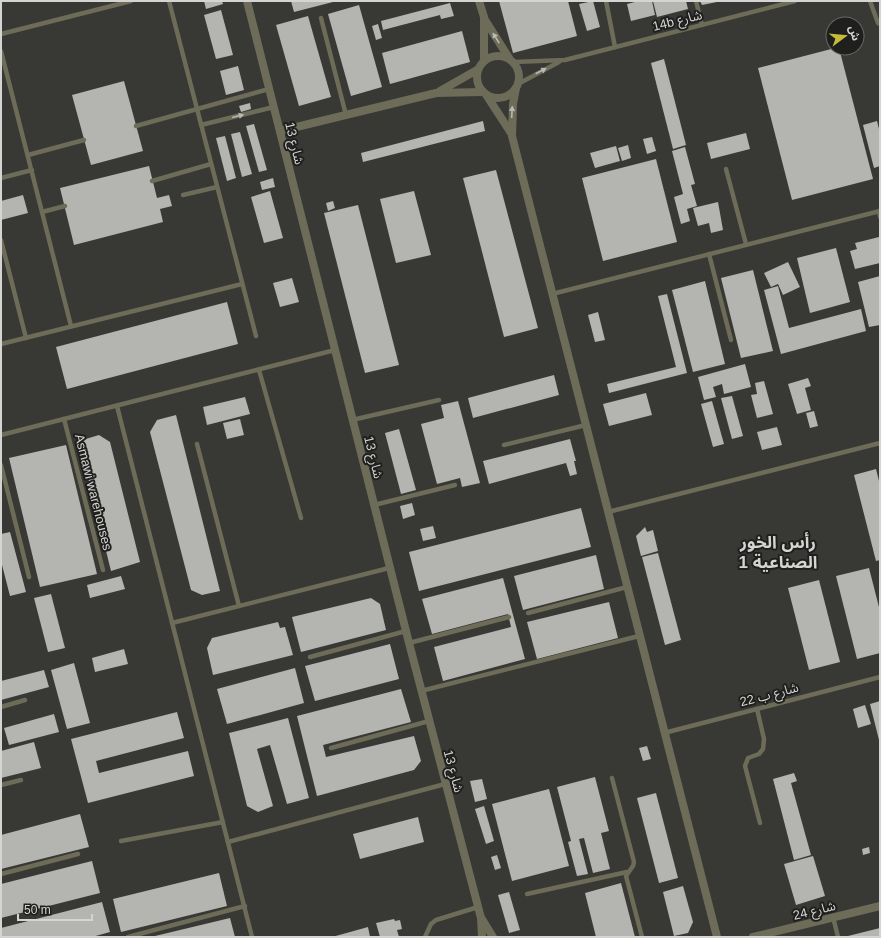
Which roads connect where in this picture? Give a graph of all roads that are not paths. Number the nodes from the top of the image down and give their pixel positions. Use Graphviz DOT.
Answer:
graph roads {
  1 [pos="131,1"];
  2 [pos="169,1"];
  3 [pos="247,1"];
  4 [pos="479,1"];
  5 [pos="606,1"];
  6 [pos="696,1"];
  7 [pos="795,1"];
  8 [pos="870,1"];
  9 [pos="484,17"];
  10 [pos="321,18"];
  11 [pos="880,24"];
  12 [pos="702,25"];
  13 [pos="1,34"];
  14 [pos="615,47"];
  15 [pos="1,51"];
  16 [pos="484,60"];
  17 [pos="511,60"];
  18 [pos="565,60"];
  19 [pos="477,70"];
  20 [pos="517,86"];
  21 [pos="269,90"];
  22 [pos="436,93"];
  23 [pos="485,94"];
  24 [pos="274,108"];
  25 [pos="198,110"];
  26 [pos="346,116"];
  27 [pos="201,125"];
  28 [pos="136,126"];
  29 [pos="280,132"];
  30 [pos="512,136"];
  31 [pos="84,140"];
  32 [pos="28,155"];
  33 [pos="211,164"];
  34 [pos="726,169"];
  35 [pos="32,170"];
  36 [pos="1,178"];
  37 [pos="152,181"];
  38 [pos="217,187"];
  39 [pos="184,195"];
  40 [pos="65,206"];
  41 [pos="879,211"];
  42 [pos="42,212"];
  43 [pos="880,217"];
  44 [pos="1,240"];
  45 [pos="746,244"];
  46 [pos="709,254"];
  47 [pos="242,284"];
  48 [pos="552,294"];
  49 [pos="71,326"];
  50 [pos="256,336"];
  51 [pos="26,338"];
  52 [pos="731,340"];
  53 [pos="1,344"];
  54 [pos="335,350"];
  55 [pos="259,370"];
  56 [pos="439,400"];
  57 [pos="117,406"];
  58 [pos="64,419"];
  59 [pos="352,420"];
  60 [pos="586,425"];
  61 [pos="1,435"];
  62 [pos="880,443"];
  63 [pos="197,444"];
  64 [pos="504,445"];
  65 [pos="1,465"];
  66 [pos="455,485"];
  67 [pos="374,505"];
  68 [pos="608,512"];
  69 [pos="301,518"];
  70 [pos="389,568"];
  71 [pos="103,570"];
  72 [pos="29,577"];
  73 [pos="627,587"];
  74 [pos="239,606"];
  75 [pos="528,613"];
  76 [pos="509,617"];
  77 [pos="172,623"];
  78 [pos="406,631"];
  79 [pos="639,636"];
  80 [pos="409,643"];
  81 [pos="310,657"];
  82 [pos="880,677"];
  83 [pos="421,691"];
  84 [pos="25,700"];
  85 [pos="1,707"];
  86 [pos="757,709"];
  87 [pos="429,721"];
  88 [pos="664,733"];
  89 [pos="331,748"];
  90 [pos="612,778"];
  91 [pos="21,780"];
  92 [pos="445,784"];
  93 [pos="1,785"];
  94 [pos="223,822"];
  95 [pos="760,824"];
  96 [pos="121,841"];
  97 [pos="228,842"];
  98 [pos="78,854"];
  99 [pos="627,872"];
  100 [pos="1,874"];
  101 [pos="527,894"];
  102 [pos="244,906"];
  103 [pos="478,906"];
  104 [pos="880,906"];
  105 [pos="833,917"];
  106 [pos="481,918"];
  107 [pos="764,936"];
  108 [pos="128,937"];
  109 [pos="252,937"];
  110 [pos="425,937"];
  111 [pos="482,937"];
  112 [pos="493,937"];
  113 [pos="642,937"];
  114 [pos="717,937"];
  115 [pos="753,937"];
  116 [pos="838,937"];
  1 -- 13 [label="lane"];
  2 -- 25 [label="lane"];
  3 -- 21 [label="street, شارع 13"];
  4 -- 9 [label="street"];
  5 -- 14 [label="lane"];
  6 -- 12 [label="lane"];
  7 -- 12 [label="lane, 14b شارع"];
  8 -- 11 [label="lane"];
  9 -- 16 [label="street"];
  17 -- 9 [label="street, one-way"];
  10 -- 26 [label="lane"];
  12 -- 14 [label="lane, 14b شارع"];
  14 -- 18 [label="lane, 14b شارع"];
  15 -- 32 [label="lane"];
  16 -- 17 [label="street"];
  16 -- 19 [label="street"];
  17 -- 18 [label="lane, 14b شارع"];
  17 -- 20 [label="street"];
  20 -- 18 [label="lane, 14b شارع, one-way"];
  19 -- 22 [label="street"];
  19 -- 23 [label="street"];
  20 -- 23 [label="street"];
  30 -- 20 [label="street, one-way"];
  21 -- 24 [label="street, شارع 13"];
  21 -- 25 [label="lane"];
  22 -- 23 [label="street"];
  22 -- 26 [label="street"];
  23 -- 30 [label="street"];
  27 -- 24 [label="lane, one-way"];
  24 -- 29 [label="street, شارع 13"];
  25 -- 27 [label="lane"];
  25 -- 28 [label="lane"];
  26 -- 29 [label="street"];
  27 -- 33 [label="lane"];
  29 -- 54 [label="street, شارع 13"];
  30 -- 48 [label="street"];
  31 -- 32 [label="lane"];
  32 -- 35 [label="lane"];
  33 -- 37 [label="lane"];
  33 -- 38 [label="lane"];
  34 -- 45 [label="lane"];
  35 -- 36 [label="lane"];
  35 -- 42 [label="lane"];
  38 -- 39 [label="lane"];
  38 -- 47 [label="lane"];
  40 -- 42 [label="lane"];
  41 -- 43 [label="lane"];
  41 -- 45 [label="lane"];
  42 -- 49 [label="lane"];
  44 -- 51 [label="lane"];
  45 -- 46 [label="lane"];
  46 -- 48 [label="lane"];
  46 -- 52 [label="lane"];
  47 -- 49 [label="lane"];
  47 -- 50 [label="lane"];
  48 -- 60 [label="street"];
  49 -- 51 [label="lane"];
  51 -- 53 [label="lane"];
  54 -- 55 [label="lane"];
  54 -- 59 [label="street, شارع 13"];
  55 -- 57 [label="lane"];
  55 -- 69 [label="lane"];
  56 -- 59 [label="lane"];
  57 -- 58 [label="lane"];
  57 -- 77 [label="lane"];
  58 -- 61 [label="lane"];
  58 -- 71 [label="lane, Asmawi warehouses"];
  59 -- 67 [label="street, شارع 13"];
  60 -- 64 [label="lane"];
  60 -- 68 [label="street"];
  62 -- 68 [label="lane"];
  63 -- 74 [label="lane"];
  65 -- 72 [label="lane"];
  66 -- 67 [label="lane"];
  67 -- 70 [label="street, شارع 13"];
  68 -- 73 [label="street"];
  70 -- 74 [label="lane"];
  70 -- 78 [label="street, شارع 13"];
  73 -- 75 [label="lane"];
  73 -- 79 [label="street"];
  74 -- 77 [label="lane"];
  76 -- 80 [label="lane"];
  77 -- 94 [label="lane"];
  78 -- 80 [label="street, شارع 13"];
  78 -- 81 [label="lane"];
  79 -- 83 [label="lane"];
  79 -- 88 [label="street"];
  80 -- 83 [label="street, شارع 13"];
  82 -- 86 [label="lane, شارع ب 22"];
  83 -- 87 [label="street, شارع 13"];
  84 -- 85 [label="lane"];
  86 -- 88 [label="lane, شارع ب 22"];
  86 -- 95 [label="lane"];
  87 -- 89 [label="lane"];
  87 -- 92 [label="street, شارع 13"];
  88 -- 114 [label="street"];
  90 -- 99 [label="lane"];
  91 -- 93 [label="lane"];
  92 -- 97 [label="lane"];
  92 -- 103 [label="street, شارع 13"];
  94 -- 96 [label="lane"];
  94 -- 97 [label="lane"];
  97 -- 102 [label="lane"];
  98 -- 100 [label="lane"];
  99 -- 101 [label="lane"];
  99 -- 113 [label="lane"];
  102 -- 108 [label="lane"];
  102 -- 109 [label="lane"];
  103 -- 106 [label="street, شارع 13"];
  103 -- 110 [label="lane"];
  104 -- 105 [label="street, شارع 24"];
  105 -- 107 [label="street, شارع 24"];
  105 -- 116 [label="lane"];
  106 -- 111 [label="street, شارع 13"];
  106 -- 112 [label="street, شارع 13"];
  107 -- 115 [label="street, شارع 24"];
}
